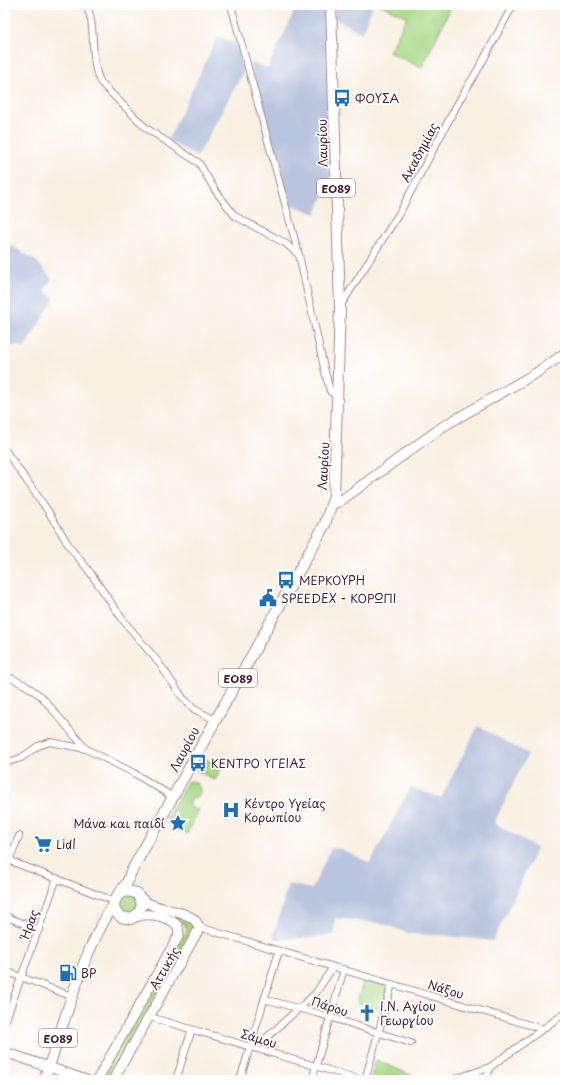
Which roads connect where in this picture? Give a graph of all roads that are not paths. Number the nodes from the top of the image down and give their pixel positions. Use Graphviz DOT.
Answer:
graph roads {
  1 [pos="86,5"];
  2 [pos="231,5"];
  3 [pos="332,5"];
  4 [pos="514,5"];
  5 [pos="299,255"];
  6 [pos="340,307"];
  7 [pos="565,354"];
  8 [pos="338,398"];
  9 [pos="5,450"];
  10 [pos="332,504"];
  11 [pos="5,675"];
  12 [pos="215,720"];
  13 [pos="86,749"];
  14 [pos="5,763"];
  15 [pos="173,797"];
  16 [pos="19,836"];
  17 [pos="134,867"];
  18 [pos="57,878"];
  19 [pos="137,895"];
  20 [pos="115,900"];
  21 [pos="5,916"];
  22 [pos="136,917"];
  23 [pos="124,918"];
  24 [pos="103,922"];
  25 [pos="199,927"];
  26 [pos="39,930"];
  27 [pos="279,951"];
  28 [pos="333,967"];
  29 [pos="344,969"];
  30 [pos="5,971"];
  31 [pos="21,977"];
  32 [pos="392,984"];
  33 [pos="72,996"];
  34 [pos="264,999"];
  35 [pos="299,1008"];
  36 [pos="565,1013"];
  37 [pos="150,1017"];
  38 [pos="330,1018"];
  39 [pos="5,1022"];
  40 [pos="192,1029"];
  41 [pos="543,1029"];
  42 [pos="378,1032"];
  43 [pos="411,1043"];
  44 [pos="252,1047"];
  45 [pos="5,1052"];
  46 [pos="49,1066"];
  47 [pos="316,1066"];
  48 [pos="490,1067"];
  49 [pos="44,1080"];
  50 [pos="86,1080"];
  51 [pos="97,1080"];
  52 [pos="113,1080"];
  53 [pos="176,1080"];
  54 [pos="240,1080"];
  55 [pos="312,1080"];
  56 [pos="363,1080"];
  57 [pos="452,1080"];
  58 [pos="486,1080"];
  1 -- 5 [label="street"];
  2 -- 5 [label="street"];
  3 -- 6 [label="main road, Λαυρίου / ΕΟ89"];
  4 -- 6 [label="street, Ακαδημίας"];
  5 -- 8 [label="street"];
  6 -- 8 [label="main road, Λαυρίου / ΕΟ89"];
  7 -- 10 [label="main road"];
  8 -- 10 [label="main road, Λαυρίου / ΕΟ89"];
  9 -- 12 [label="street"];
  10 -- 12 [label="main road, Λαυρίου / ΕΟ89"];
  11 -- 13 [label="street"];
  12 -- 15 [label="main road, Λαυρίου / ΕΟ89"];
  13 -- 14 [label="street"];
  13 -- 15 [label="street"];
  15 -- 17 [label="main road, Λαυρίου / ΕΟ89"];
  16 -- 18 [label="street"];
  17 -- 19 [label="main road, ΕΟ89"];
  17 -- 20 [label="main road, Λαυρίου / ΕΟ89"];
  18 -- 20 [label="street"];
  18 -- 26 [label="street, Ήρας"];
  19 -- 20 [label="main road"];
  19 -- 22 [label="main road, ΕΟ89"];
  19 -- 25 [label="main road"];
  20 -- 23 [label="main road"];
  20 -- 24 [label="main road, ΕΟ89"];
  21 -- 26 [label="street"];
  22 -- 23 [label="main road"];
  22 -- 51 [label="main road, Αττικής"];
  23 -- 24 [label="main road"];
  24 -- 33 [label="main road, ΕΟ89"];
  25 -- 27 [label="street, Νάξου"];
  25 -- 37 [label="main road, Αττικής"];
  26 -- 31 [label="street, Ήρας"];
  27 -- 28 [label="street, Νάξου"];
  27 -- 34 [label="street"];
  28 -- 29 [label="street, Νάξου"];
  28 -- 35 [label="street"];
  29 -- 32 [label="street, Νάξου"];
  29 -- 38 [label="street"];
  30 -- 31 [label="street"];
  31 -- 33 [label="street"];
  31 -- 39 [label="street, Ήρας"];
  32 -- 41 [label="street, Νάξου"];
  32 -- 42 [label="street"];
  33 -- 46 [label="main road, ΕΟ89"];
  34 -- 35 [label="street, Πάρου"];
  34 -- 44 [label="street"];
  35 -- 38 [label="street, Πάρου"];
  35 -- 44 [label="street"];
  36 -- 41 [label="street"];
  37 -- 40 [label="street, Σάμου"];
  37 -- 52 [label="main road, Αττικής"];
  38 -- 42 [label="street, Πάρου"];
  38 -- 47 [label="street"];
  40 -- 44 [label="street, Σάμου"];
  40 -- 53 [label="street"];
  41 -- 48 [label="street"];
  42 -- 43 [label="street, Πάρου"];
  42 -- 56 [label="street"];
  44 -- 47 [label="street, Σάμου"];
  44 -- 54 [label="street"];
  45 -- 46 [label="main road"];
  46 -- 49 [label="main road, ΕΟ89"];
  46 -- 50 [label="main road"];
  47 -- 55 [label="street"];
  47 -- 56 [label="street, Σάμου"];
  48 -- 57 [label="street"];
  48 -- 58 [label="street"];
}
